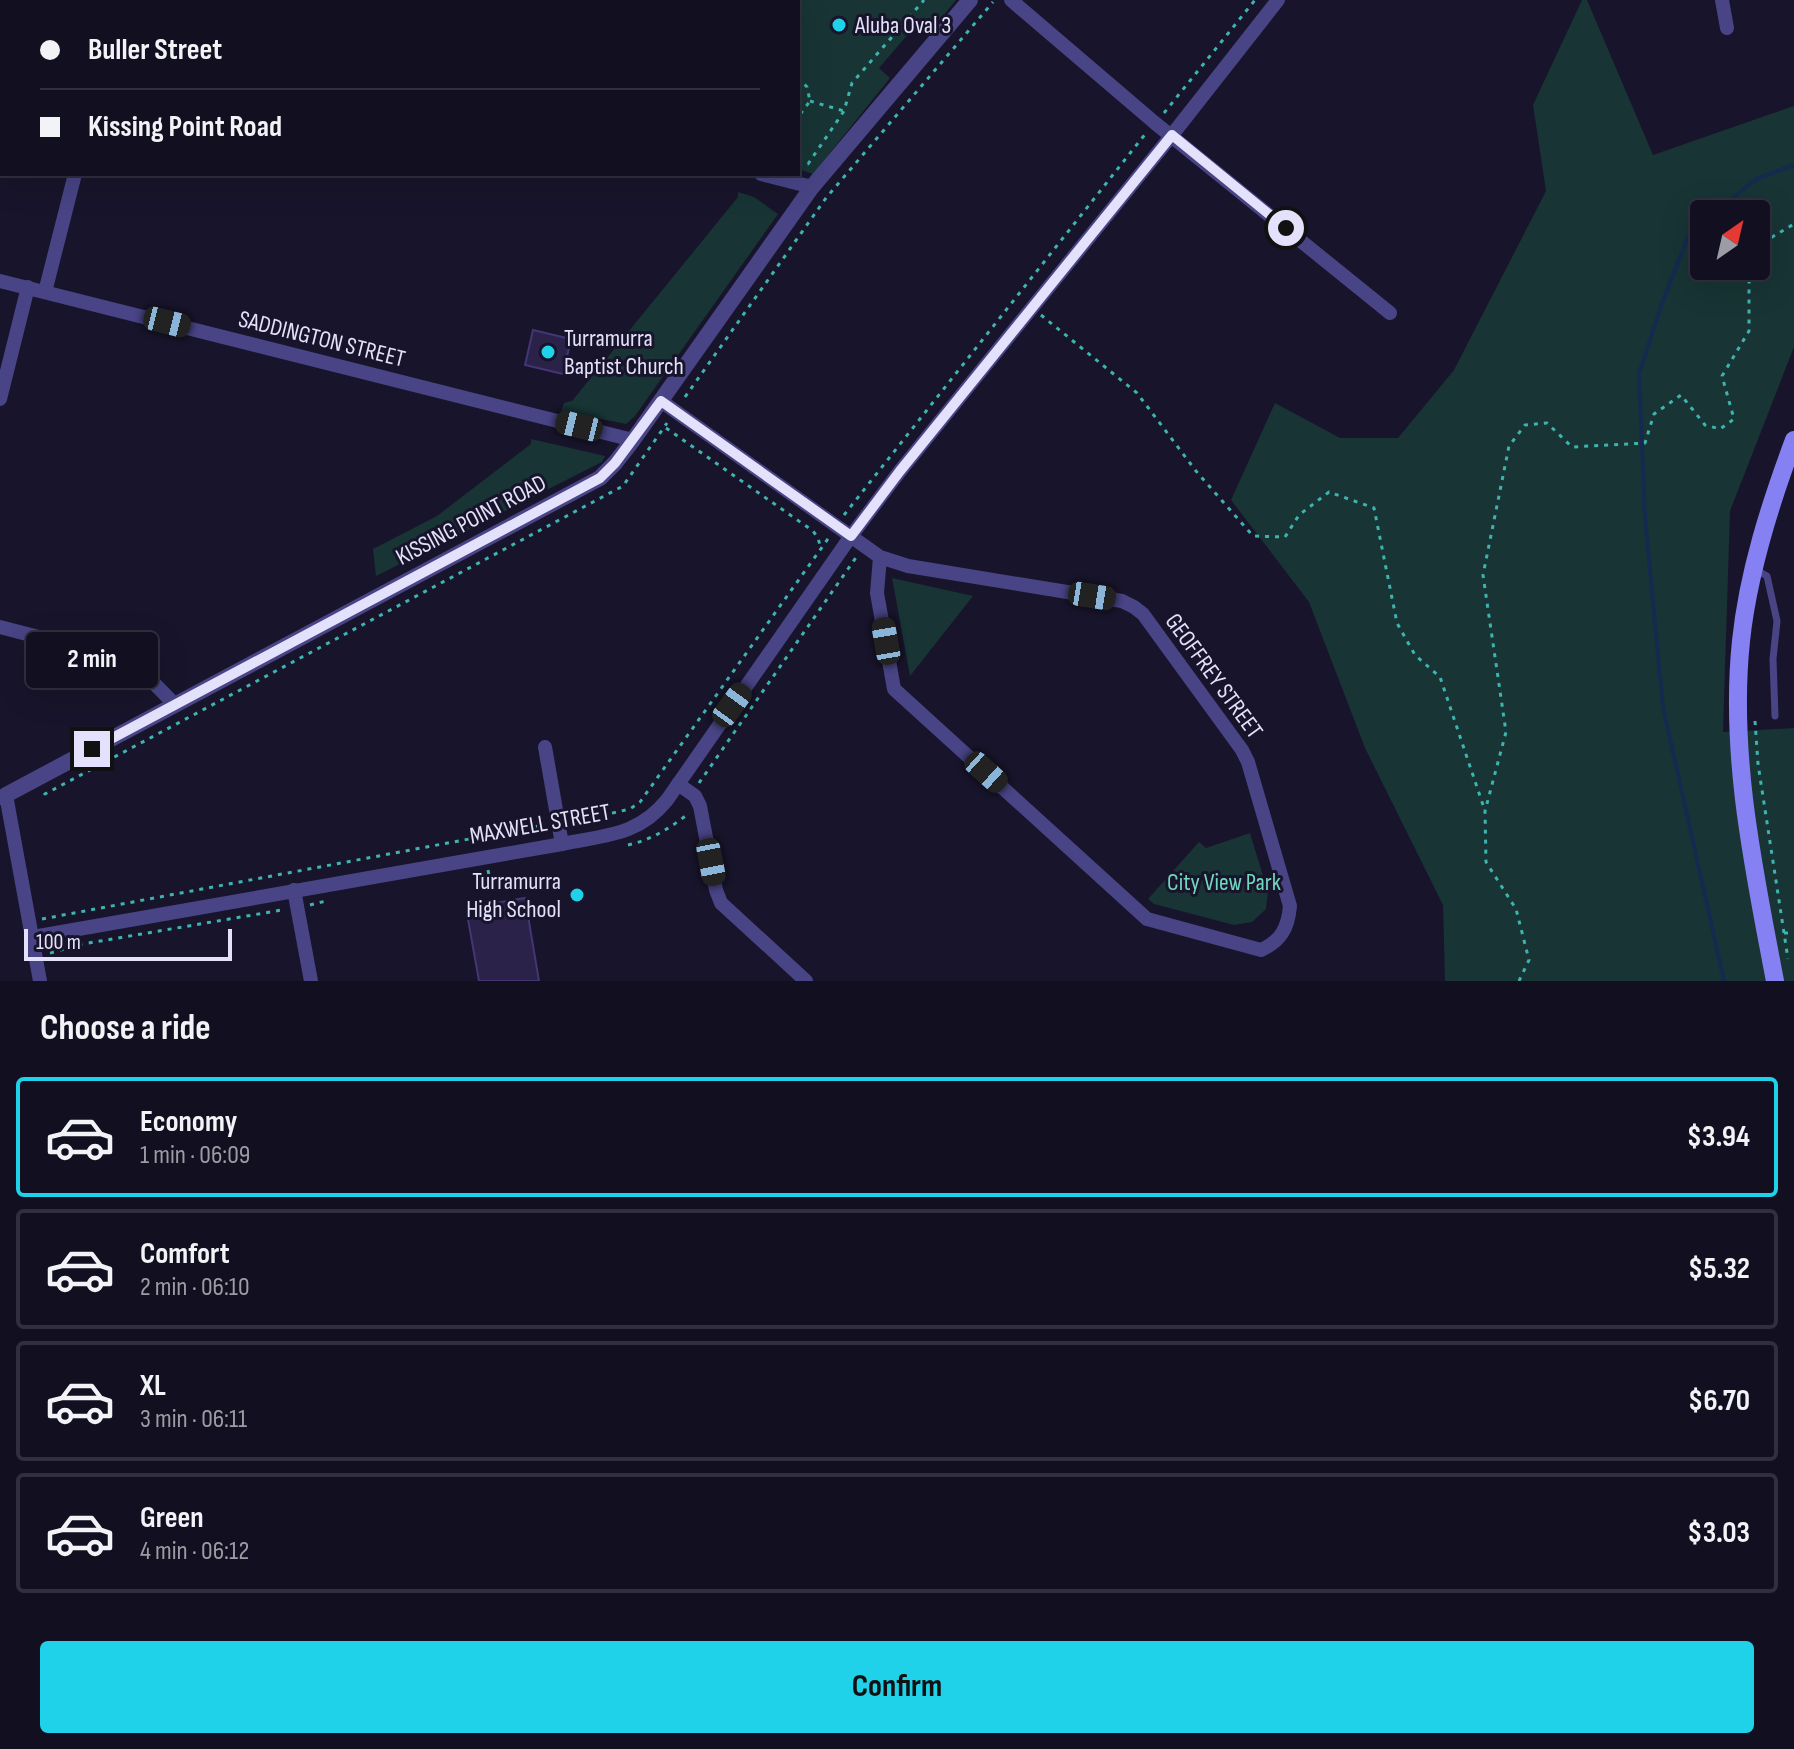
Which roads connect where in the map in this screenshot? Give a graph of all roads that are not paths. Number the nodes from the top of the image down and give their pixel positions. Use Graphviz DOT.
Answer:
graph roads {
  1 [pos="970,0"];
  2 [pos="1011,0"];
  3 [pos="1278,0"];
  4 [pos="1722,0"];
  5 [pos="1727,28"];
  6 [pos="1172,135"];
  7 [pos="74,176"];
  8 [pos="769,176"];
  9 [pos="812,187"];
  10 [pos="0,281"];
  11 [pos="28,287"];
  12 [pos="45,292"];
  13 [pos="1390,313"];
  14 [pos="0,399"];
  15 [pos="661,401"];
  16 [pos="633,440"];
  17 [pos="1794,440"];
  18 [pos="851,536"];
  19 [pos="880,557"];
  20 [pos="1755,569"];
  21 [pos="0,627"];
  22 [pos="175,705"];
  23 [pos="1775,716"];
  24 [pos="545,747"];
  25 [pos="678,784"];
  26 [pos="3,797"];
  27 [pos="562,844"];
  28 [pos="294,890"];
  29 [pos="33,937"];
  30 [pos="40,981"];
  31 [pos="311,981"];
  32 [pos="806,981"];
  33 [pos="1775,981"];
  1 -- 9 [label="street, KISSING POINT ROAD"];
  2 -- 6 [label="street"];
  3 -- 6 [label="street, MAXWELL STREET"];
  4 -- 5 [label="street"];
  6 -- 13 [label="street"];
  6 -- 18 [label="street, MAXWELL STREET"];
  7 -- 12 [label="street"];
  8 -- 9 [label="street"];
  9 -- 15 [label="street, KISSING POINT ROAD"];
  10 -- 11 [label="street, SADDINGTON STREET"];
  11 -- 12 [label="street, SADDINGTON STREET"];
  11 -- 14 [label="street"];
  12 -- 16 [label="street, SADDINGTON STREET"];
  15 -- 16 [label="street, KISSING POINT ROAD"];
  15 -- 18 [label="street, GEOFFREY STREET"];
  16 -- 22 [label="street, KISSING POINT ROAD"];
  17 -- 20 [label="main road"];
  18 -- 19 [label="street, GEOFFREY STREET"];
  18 -- 25 [label="street, MAXWELL STREET"];
  19 -- 19 [label="street, GEOFFREY STREET"];
  20 -- 23 [label="lane"];
  20 -- 33 [label="main road"];
  21 -- 22 [label="street"];
  22 -- 26 [label="street, KISSING POINT ROAD"];
  24 -- 27 [label="street"];
  25 -- 27 [label="street, MAXWELL STREET"];
  25 -- 32 [label="street"];
  26 -- 29 [label="street"];
  27 -- 28 [label="street, MAXWELL STREET"];
  28 -- 29 [label="street, MAXWELL STREET"];
  28 -- 31 [label="street"];
  29 -- 30 [label="street"];
}
